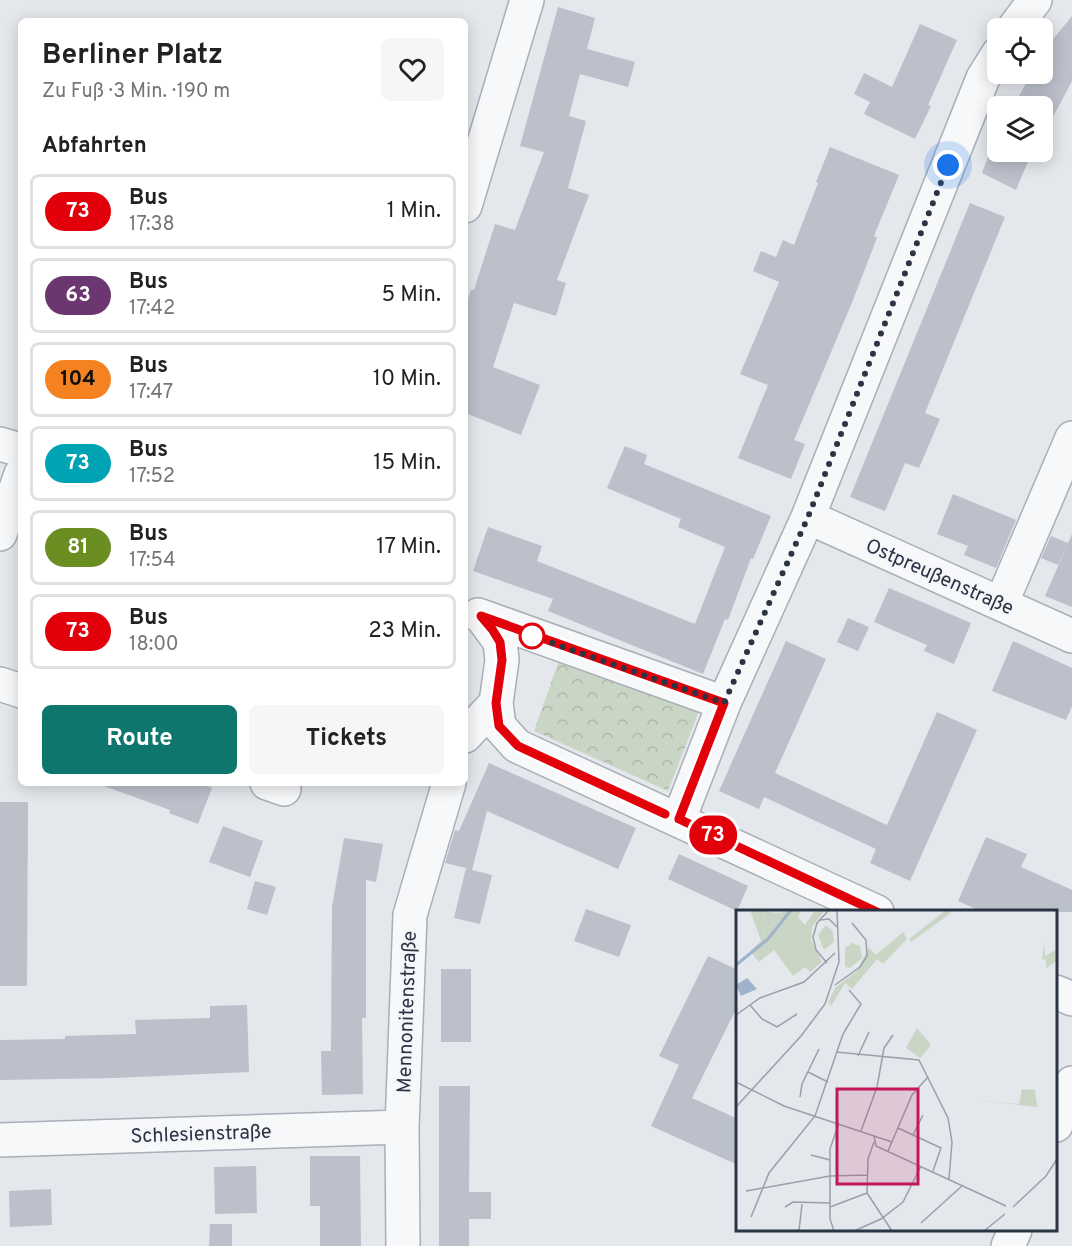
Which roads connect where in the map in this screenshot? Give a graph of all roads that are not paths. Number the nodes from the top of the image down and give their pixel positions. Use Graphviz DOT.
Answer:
graph roads {
  1 [pos="527,0"];
  2 [pos="1035,0"];
  3 [pos="1022,18"];
  4 [pos="987,73"];
  5 [pos="468,196"];
  6 [pos="1072,438"];
  7 [pos="0,444"];
  8 [pos="18,449"];
  9 [pos="18,483"];
  10 [pos="808,517"];
  11 [pos="0,534"];
  12 [pos="1000,603"];
  13 [pos="473,613"];
  14 [pos="1072,636"];
  15 [pos="0,684"];
  16 [pos="18,690"];
  17 [pos="496,703"];
  18 [pos="724,703"];
  19 [pos="468,733"];
  20 [pos="448,786"];
  21 [pos="679,819"];
  22 [pos="873,910"];
  23 [pos="1057,992"];
  24 [pos="1072,999"];
  25 [pos="1072,1083"];
  26 [pos="1057,1122"];
  27 [pos="402,1127"];
  28 [pos="0,1140"];
  29 [pos="1015,1231"];
  30 [pos="403,1246"];
  31 [pos="1008,1246"];
  1 -- 5 [label="street"];
  2 -- 3 [label="street"];
  4 -- 10 [label="street"];
  6 -- 12 [label="street"];
  7 -- 8 [label="street"];
  9 -- 11 [label="street"];
  10 -- 12 [label="street, Ostpreußenstraße"];
  10 -- 18 [label="street"];
  12 -- 14 [label="street, Ostpreußenstraße"];
  13 -- 17 [label="street"];
  13 -- 18 [label="street"];
  15 -- 16 [label="street"];
  17 -- 19 [label="street"];
  17 -- 21 [label="street"];
  18 -- 21 [label="street"];
  20 -- 27 [label="street, Mennonitenstraße"];
  21 -- 22 [label="street"];
  23 -- 24 [label="street"];
  25 -- 26 [label="street"];
  27 -- 28 [label="street, Schlesienstraße"];
  27 -- 30 [label="street, Mennonitenstraße"];
  29 -- 31 [label="street"];
}
